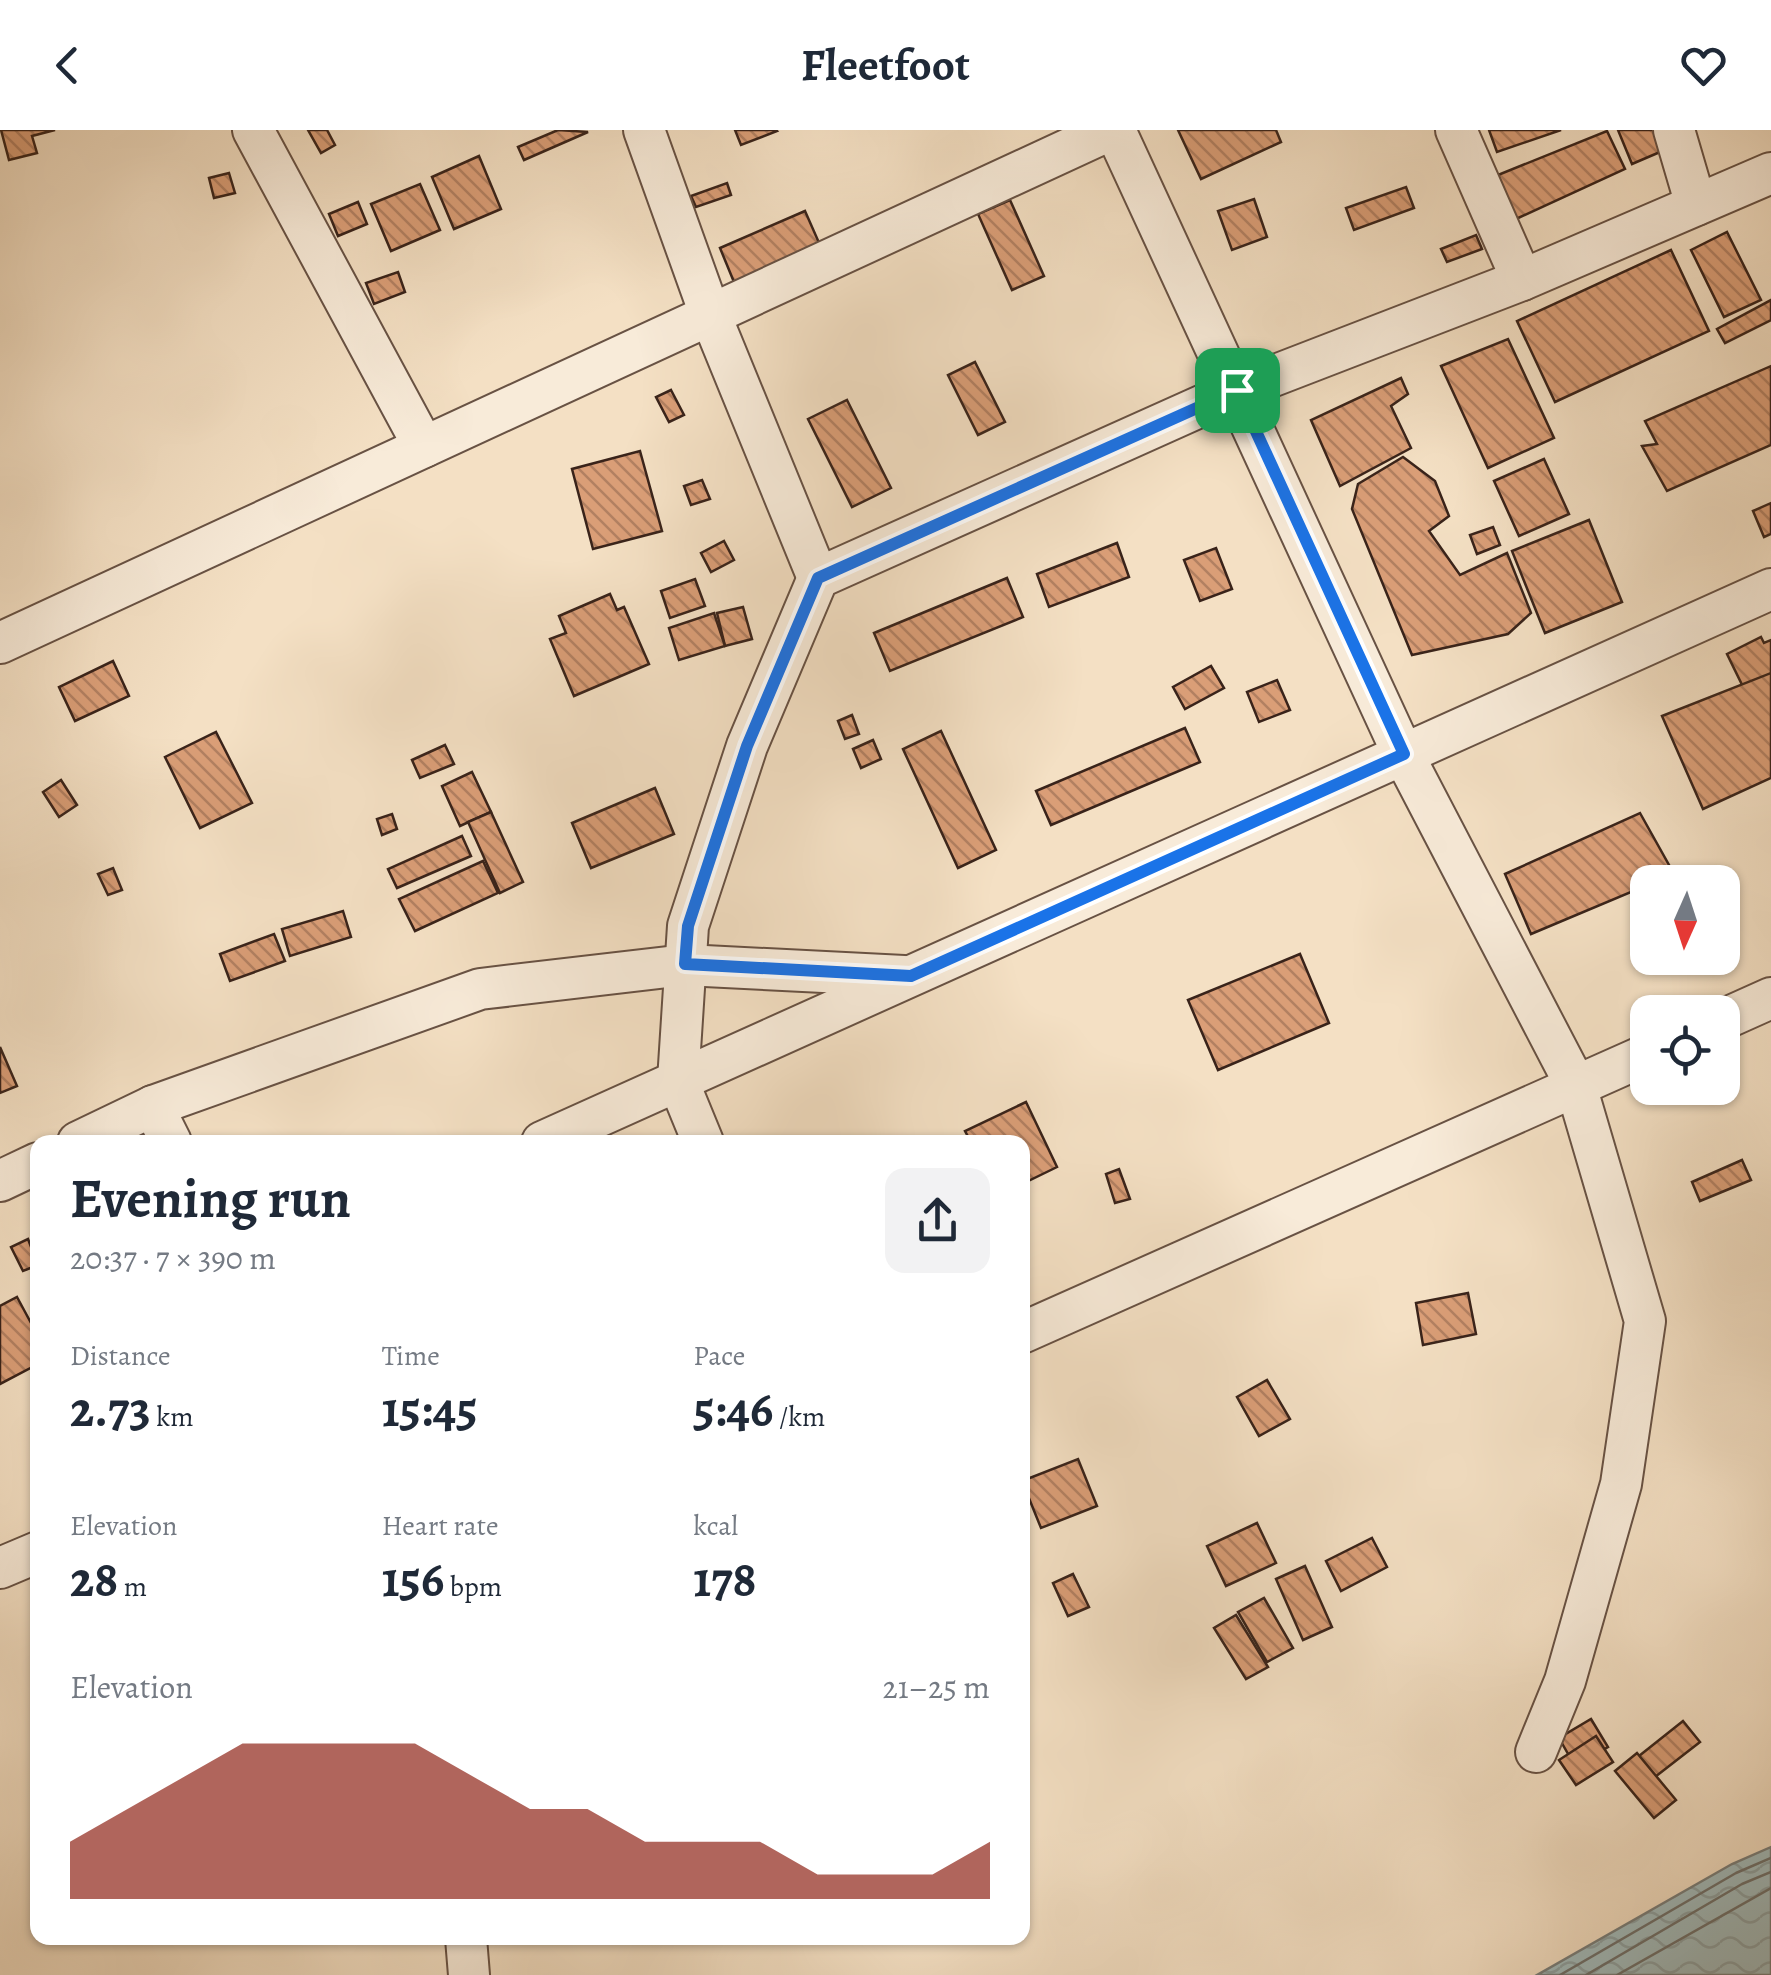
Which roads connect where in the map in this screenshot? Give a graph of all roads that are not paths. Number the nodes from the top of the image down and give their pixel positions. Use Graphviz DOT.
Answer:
graph roads {
  1 [pos="253,130"];
  2 [pos="644,130"];
  3 [pos="1113,130"];
  4 [pos="1456,130"];
  5 [pos="1674,130"];
  6 [pos="1771,174"];
  7 [pos="1696,204"];
  8 [pos="1522,280"];
  9 [pos="710,314"];
  10 [pos="1237,390"];
  11 [pos="424,447"];
  12 [pos="818,578"];
  13 [pos="1771,589"];
  14 [pos="0,644"];
  15 [pos="1404,754"];
  16 [pos="685,964"];
  17 [pos="911,976"];
  18 [pos="1771,998"];
  19 [pos="1740,1012"];
  20 [pos="1630,1062"];
  21 [pos="678,1081"];
  22 [pos="1576,1086"];
  23 [pos="153,1106"];
  24 [pos="93,1135"];
  25 [pos="168,1135"];
  26 [pos="558,1135"];
  27 [pos="700,1135"];
  28 [pos="30,1167"];
  29 [pos="0,1181"];
  30 [pos="1030,1329"];
  31 [pos="30,1555"];
  32 [pos="0,1568"];
  33 [pos="1536,1752"];
  34 [pos="467,1945"];
  35 [pos="469,1975"];
  1 -- 11 [label="street"];
  2 -- 9 [label="street"];
  3 -- 9 [label="street"];
  3 -- 10 [label="street"];
  4 -- 8 [label="street"];
  5 -- 7 [label="street"];
  6 -- 7 [label="street"];
  7 -- 8 [label="street"];
  8 -- 10 [label="street"];
  9 -- 11 [label="street"];
  9 -- 12 [label="street"];
  10 -- 12 [label="street"];
  10 -- 15 [label="street"];
  11 -- 14 [label="street"];
  12 -- 16 [label="street"];
  13 -- 15 [label="street"];
  15 -- 17 [label="street"];
  15 -- 22 [label="street"];
  16 -- 17 [label="street"];
  16 -- 21 [label="street"];
  16 -- 23 [label="street"];
  17 -- 21 [label="street"];
  18 -- 19 [label="street"];
  20 -- 22 [label="street"];
  21 -- 26 [label="street"];
  21 -- 27 [label="street"];
  22 -- 30 [label="street"];
  22 -- 33 [label="street"];
  23 -- 24 [label="street"];
  23 -- 25 [label="street"];
  28 -- 29 [label="street"];
  31 -- 32 [label="street"];
  34 -- 35 [label="street"];
}
